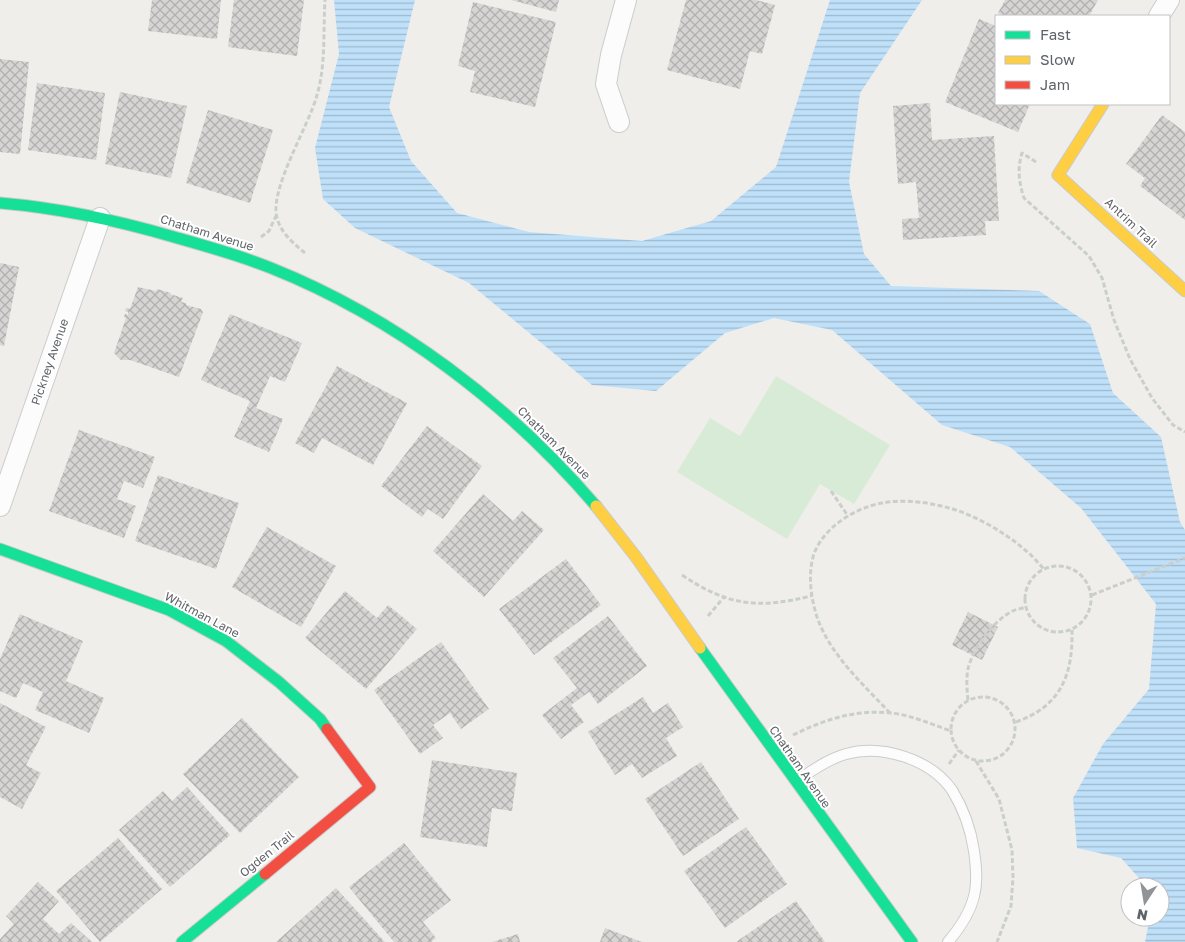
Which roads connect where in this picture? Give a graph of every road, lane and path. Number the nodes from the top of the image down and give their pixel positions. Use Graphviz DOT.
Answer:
graph roads {
  1 [pos="325,0"];
  2 [pos="626,0"];
  3 [pos="1169,0"];
  4 [pos="1160,15"];
  5 [pos="1102,105"];
  6 [pos="619,122"];
  7 [pos="1058,174"];
  8 [pos="0,203"];
  9 [pos="276,216"];
  10 [pos="100,218"];
  11 [pos="258,238"];
  12 [pos="307,255"];
  13 [pos="1185,291"];
  14 [pos="1185,432"];
  15 [pos="831,490"];
  16 [pos="0,506"];
  17 [pos="848,516"];
  18 [pos="0,549"];
  19 [pos="1185,558"];
  20 [pos="1044,569"];
  21 [pos="675,570"];
  22 [pos="1092,595"];
  23 [pos="812,596"];
  24 [pos="724,597"];
  25 [pos="1026,607"];
  26 [pos="708,616"];
  27 [pos="1072,630"];
  28 [pos="968,700"];
  29 [pos="890,713"];
  30 [pos="1016,722"];
  31 [pos="951,731"];
  32 [pos="791,736"];
  33 [pos="976,761"];
  34 [pos="794,782"];
  35 [pos="370,787"];
  36 [pos="182,942"];
  37 [pos="912,942"];
  38 [pos="948,942"];
  39 [pos="997,942"];
  1 -- 9 [label="path"];
  2 -- 6 [label="street"];
  3 -- 4 [label="street"];
  5 -- 7 [label="street"];
  7 -- 13 [label="street, Antrim Trail"];
  7 -- 14 [label="path"];
  8 -- 10 [label="street, Chatham Avenue"];
  9 -- 11 [label="path"];
  9 -- 12 [label="path"];
  10 -- 16 [label="street, Pickney Avenue"];
  10 -- 34 [label="street, Chatham Avenue"];
  15 -- 17 [label="path"];
  17 -- 20 [label="path"];
  17 -- 23 [label="path"];
  18 -- 35 [label="street, Whitman Lane"];
  19 -- 22 [label="path"];
  20 -- 22 [label="path"];
  20 -- 25 [label="path"];
  21 -- 24 [label="path"];
  22 -- 27 [label="path"];
  23 -- 24 [label="path"];
  23 -- 29 [label="path"];
  24 -- 26 [label="path"];
  25 -- 27 [label="path"];
  25 -- 28 [label="path"];
  27 -- 30 [label="path"];
  28 -- 30 [label="path"];
  28 -- 31 [label="path"];
  29 -- 31 [label="path"];
  29 -- 32 [label="path"];
  30 -- 33 [label="path"];
  31 -- 33 [label="path"];
  33 -- 39 [label="path"];
  34 -- 37 [label="street, Chatham Avenue"];
  34 -- 38 [label="lane"];
  35 -- 36 [label="street, Ogden Trail"];
}
